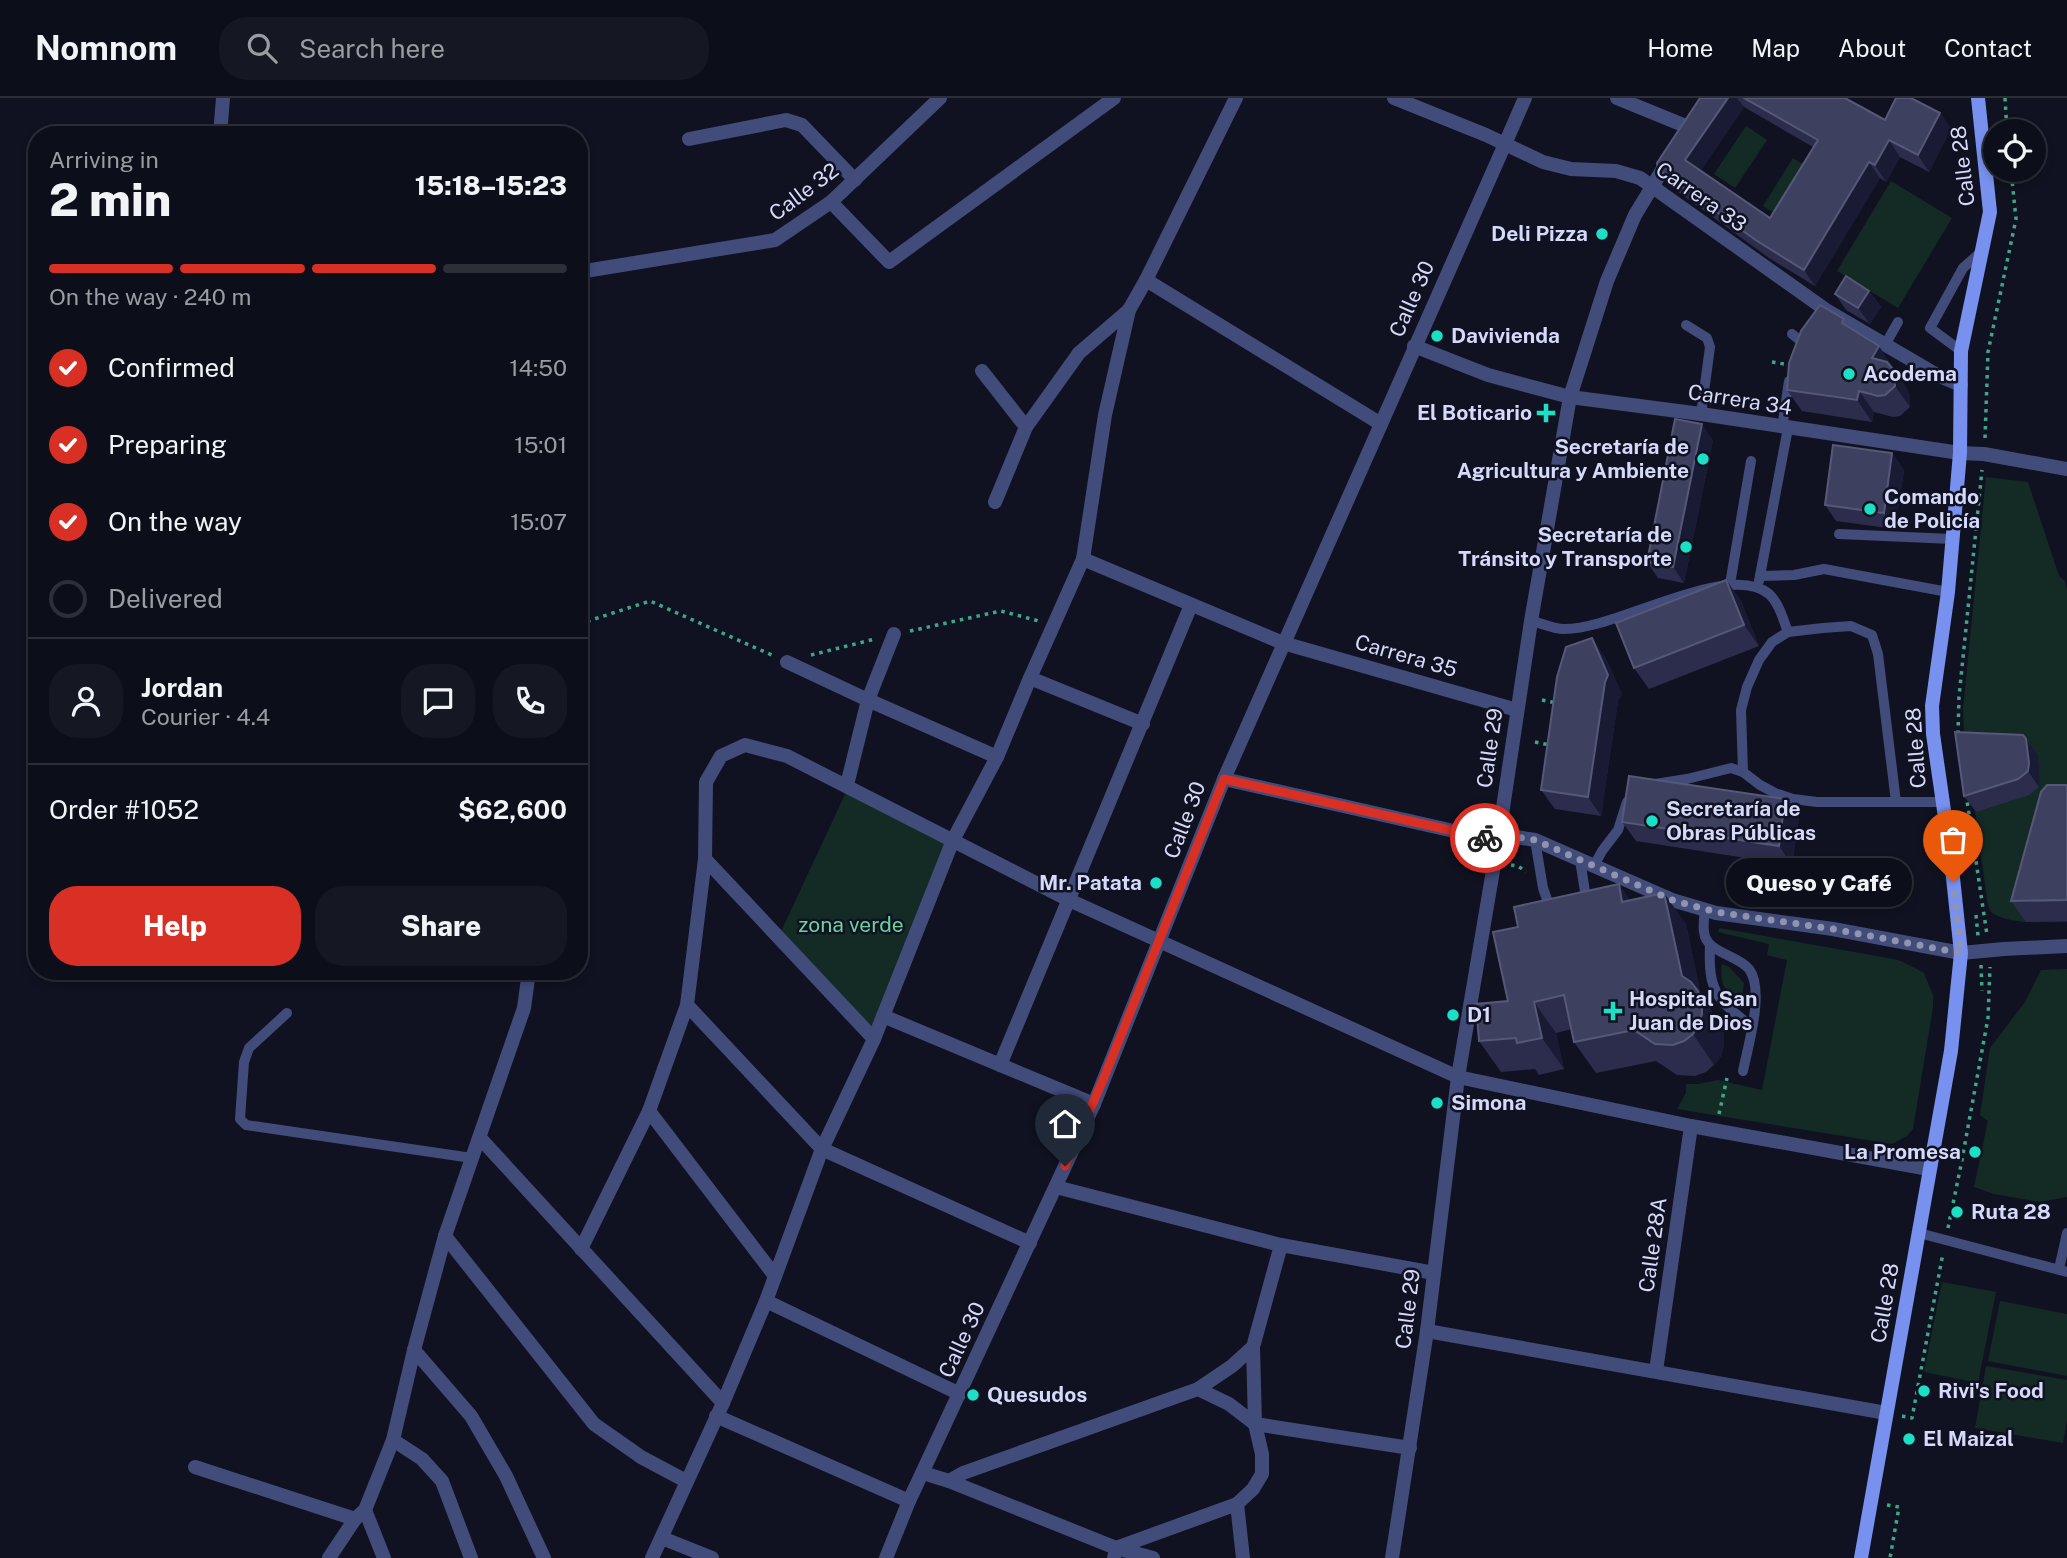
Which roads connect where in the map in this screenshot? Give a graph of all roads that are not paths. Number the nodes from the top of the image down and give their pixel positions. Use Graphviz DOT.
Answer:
graph roads {
  1 [pos="223,98"];
  2 [pos="940,98"];
  3 [pos="1114,98"];
  4 [pos="1236,98"];
  5 [pos="1394,98"];
  6 [pos="1525,98"];
  7 [pos="1618,98"];
  8 [pos="1978,98"];
  9 [pos="221,126"];
  10 [pos="690,139"];
  11 [pos="1505,144"];
  12 [pos="855,180"];
  13 [pos="1653,187"];
  14 [pos="831,202"];
  15 [pos="1982,250"];
  16 [pos="588,271"];
  17 [pos="1146,280"];
  18 [pos="1129,310"];
  19 [pos="1898,322"];
  20 [pos="1686,325"];
  21 [pos="1792,334"];
  22 [pos="1810,334"];
  23 [pos="1885,345"];
  24 [pos="1413,346"];
  25 [pos="1961,351"];
  26 [pos="1787,364"];
  27 [pos="982,371"];
  28 [pos="1961,385"];
  29 [pos="1570,397"];
  30 [pos="1701,414"];
  31 [pos="1381,424"];
  32 [pos="1026,427"];
  33 [pos="1785,428"];
  34 [pos="1960,453"];
  35 [pos="1751,461"];
  36 [pos="2067,470"];
  37 [pos="995,502"];
  38 [pos="1839,534"];
  39 [pos="1952,538"];
  40 [pos="1083,559"];
  41 [pos="1760,576"];
  42 [pos="1730,584"];
  43 [pos="1758,588"];
  44 [pos="1948,592"];
  45 [pos="1191,605"];
  46 [pos="1531,621"];
  47 [pos="1788,632"];
  48 [pos="894,634"];
  49 [pos="1283,643"];
  50 [pos="787,662"];
  51 [pos="1030,678"];
  52 [pos="867,700"];
  53 [pos="1517,710"];
  54 [pos="1143,724"];
  55 [pos="997,757"];
  56 [pos="1743,772"];
  57 [pos="1224,779"];
  58 [pos="847,786"];
  59 [pos="1896,802"];
  60 [pos="1942,802"];
  61 [pos="953,840"];
  62 [pos="1535,840"];
  63 [pos="1498,841"];
  64 [pos="705,859"];
  65 [pos="1587,863"];
  66 [pos="1069,900"];
  67 [pos="1704,909"];
  68 [pos="1582,914"];
  69 [pos="1559,919"];
  70 [pos="1160,940"];
  71 [pos="1710,945"];
  72 [pos="2067,946"];
  73 [pos="1961,953"];
  74 [pos="527,980"];
  75 [pos="687,1005"];
  76 [pos="287,1013"];
  77 [pos="883,1016"];
  78 [pos="1751,1026"];
  79 [pos="874,1039"];
  80 [pos="999,1065"];
  81 [pos="1743,1071"];
  82 [pos="1458,1077"];
  83 [pos="1094,1104"];
  84 [pos="649,1111"];
  85 [pos="1691,1126"];
  86 [pos="480,1138"];
  87 [pos="822,1149"];
  88 [pos="472,1158"];
  89 [pos="1929,1169"];
  90 [pos="1056,1187"];
  91 [pos="1919,1233"];
  92 [pos="2067,1233"];
  93 [pos="444,1236"];
  94 [pos="1030,1243"];
  95 [pos="1282,1244"];
  96 [pos="581,1249"];
  97 [pos="2063,1271"];
  98 [pos="1434,1273"];
  99 [pos="775,1276"];
  100 [pos="766,1301"];
  101 [pos="1427,1331"];
  102 [pos="1253,1347"];
  103 [pos="414,1350"];
  104 [pos="1656,1371"];
  105 [pos="1198,1389"];
  106 [pos="960,1394"];
  107 [pos="720,1409"];
  108 [pos="1886,1413"];
  109 [pos="1255,1424"];
  110 [pos="393,1440"];
  111 [pos="1410,1448"];
  112 [pos="195,1467"];
  113 [pos="923,1473"];
  114 [pos="949,1481"];
  115 [pos="686,1482"];
  116 [pos="909,1501"];
  117 [pos="1237,1504"];
  118 [pos="360,1514"];
  119 [pos="662,1538"];
  120 [pos="1115,1553"];
  121 [pos="329,1558"];
  122 [pos="384,1558"];
  123 [pos="471,1558"];
  124 [pos="544,1558"];
  125 [pos="652,1558"];
  126 [pos="712,1558"];
  127 [pos="886,1558"];
  128 [pos="1153,1558"];
  129 [pos="1243,1558"];
  130 [pos="1392,1558"];
  131 [pos="1861,1558"];
  1 -- 9 [label="street"];
  2 -- 12 [label="street, Calle 32"];
  3 -- 14 [label="street"];
  4 -- 17 [label="street"];
  5 -- 11 [label="street, Carrera 33"];
  6 -- 11 [label="street, Calle 30"];
  7 -- 13 [label="street, Calle 29"];
  8 -- 15 [label="main road, Calle 28"];
  10 -- 12 [label="street"];
  11 -- 13 [label="street, Carrera 33"];
  11 -- 24 [label="street, Calle 30"];
  12 -- 14 [label="street, Calle 32"];
  13 -- 23 [label="street, Carrera 33"];
  13 -- 29 [label="street, Calle 29"];
  14 -- 16 [label="street, Calle 32"];
  15 -- 25 [label="main road, Calle 28"];
  15 -- 25 [label="lane"];
  17 -- 18 [label="street"];
  17 -- 31 [label="street"];
  18 -- 32 [label="street"];
  18 -- 40 [label="street"];
  19 -- 23 [label="lane"];
  20 -- 30 [label="lane"];
  21 -- 22 [label="lane"];
  23 -- 28 [label="street, Carrera 33"];
  24 -- 29 [label="street, Carrera 34"];
  24 -- 31 [label="street, Calle 30"];
  25 -- 28 [label="main road, Calle 28"];
  26 -- 33 [label="lane"];
  27 -- 32 [label="street"];
  28 -- 34 [label="main road, Calle 28"];
  29 -- 30 [label="street, Carrera 34"];
  29 -- 46 [label="street, Calle 29"];
  30 -- 33 [label="street, Carrera 34"];
  31 -- 49 [label="street, Calle 30"];
  32 -- 37 [label="street"];
  33 -- 34 [label="street, Carrera 34"];
  33 -- 41 [label="lane"];
  34 -- 36 [label="street, Carrera 34"];
  34 -- 39 [label="main road, Calle 28"];
  35 -- 42 [label="lane"];
  38 -- 39 [label="lane"];
  39 -- 44 [label="main road, Calle 28"];
  40 -- 45 [label="street, Carrera 35"];
  40 -- 51 [label="street"];
  41 -- 43 [label="lane"];
  41 -- 44 [label="lane"];
  42 -- 43 [label="lane"];
  42 -- 46 [label="lane"];
  43 -- 47 [label="lane"];
  44 -- 60 [label="main road, Calle 28"];
  45 -- 49 [label="street, Carrera 35"];
  45 -- 54 [label="street"];
  46 -- 53 [label="street, Calle 29"];
  47 -- 56 [label="lane"];
  47 -- 59 [label="lane"];
  48 -- 52 [label="street"];
  49 -- 53 [label="street, Carrera 35"];
  49 -- 57 [label="street, Calle 30"];
  50 -- 52 [label="street"];
  51 -- 54 [label="street"];
  51 -- 55 [label="street"];
  52 -- 55 [label="street"];
  52 -- 58 [label="street"];
  53 -- 63 [label="street, Calle 29"];
  54 -- 66 [label="street"];
  55 -- 61 [label="street"];
  56 -- 59 [label="lane"];
  56 -- 65 [label="lane"];
  57 -- 63 [label="street"];
  57 -- 70 [label="street, Calle 30"];
  58 -- 61 [label="street"];
  58 -- 64 [label="street"];
  59 -- 60 [label="lane"];
  60 -- 73 [label="main road, Calle 28"];
  61 -- 66 [label="street"];
  61 -- 77 [label="street"];
  62 -- 63 [label="street"];
  62 -- 65 [label="street"];
  62 -- 69 [label="lane"];
  63 -- 82 [label="street, Calle 29"];
  64 -- 75 [label="street"];
  64 -- 79 [label="street"];
  65 -- 67 [label="street"];
  65 -- 68 [label="lane"];
  66 -- 70 [label="street"];
  66 -- 80 [label="street"];
  67 -- 71 [label="lane"];
  67 -- 73 [label="street"];
  70 -- 82 [label="street"];
  70 -- 83 [label="street, Calle 30"];
  71 -- 78 [label="lane"];
  71 -- 78 [label="lane"];
  72 -- 73 [label="street"];
  73 -- 89 [label="main road, Calle 28"];
  74 -- 86 [label="street"];
  75 -- 84 [label="street"];
  75 -- 87 [label="street"];
  76 -- 88 [label="lane"];
  77 -- 79 [label="street"];
  77 -- 80 [label="street"];
  78 -- 81 [label="lane"];
  79 -- 87 [label="street"];
  80 -- 83 [label="street"];
  82 -- 85 [label="street"];
  82 -- 98 [label="street, Calle 29"];
  83 -- 90 [label="street, Calle 30"];
  84 -- 96 [label="street"];
  84 -- 99 [label="street"];
  85 -- 89 [label="street"];
  85 -- 104 [label="street, Calle 28A"];
  86 -- 88 [label="street"];
  86 -- 96 [label="street"];
  87 -- 94 [label="street"];
  87 -- 99 [label="street"];
  88 -- 93 [label="street"];
  89 -- 91 [label="main road, Calle 28"];
  90 -- 94 [label="street, Calle 30"];
  90 -- 95 [label="street"];
  91 -- 97 [label="lane"];
  91 -- 108 [label="main road, Calle 28"];
  92 -- 97 [label="lane"];
  93 -- 103 [label="street"];
  93 -- 115 [label="street"];
  94 -- 106 [label="street, Calle 30"];
  95 -- 98 [label="street"];
  95 -- 102 [label="street"];
  96 -- 107 [label="street"];
  98 -- 101 [label="street, Calle 29"];
  99 -- 100 [label="street"];
  100 -- 106 [label="street"];
  100 -- 107 [label="street"];
  101 -- 104 [label="street"];
  101 -- 111 [label="street, Calle 29"];
  102 -- 105 [label="street"];
  102 -- 109 [label="street"];
  103 -- 110 [label="street"];
  103 -- 124 [label="street"];
  104 -- 108 [label="street"];
  105 -- 109 [label="street"];
  105 -- 114 [label="street"];
  106 -- 113 [label="street, Calle 30"];
  107 -- 115 [label="street"];
  107 -- 116 [label="street"];
  108 -- 131 [label="main road, Calle 28"];
  109 -- 111 [label="street"];
  109 -- 117 [label="street"];
  110 -- 118 [label="street"];
  110 -- 123 [label="street"];
  111 -- 130 [label="street, Calle 29"];
  112 -- 118 [label="street"];
  113 -- 114 [label="street"];
  113 -- 116 [label="street, Calle 30"];
  114 -- 120 [label="street"];
  115 -- 119 [label="street"];
  116 -- 127 [label="street, Calle 30"];
  117 -- 120 [label="street"];
  117 -- 129 [label="street"];
  118 -- 121 [label="street"];
  118 -- 122 [label="street"];
  119 -- 125 [label="street"];
  119 -- 126 [label="street"];
  120 -- 128 [label="street"];
}
